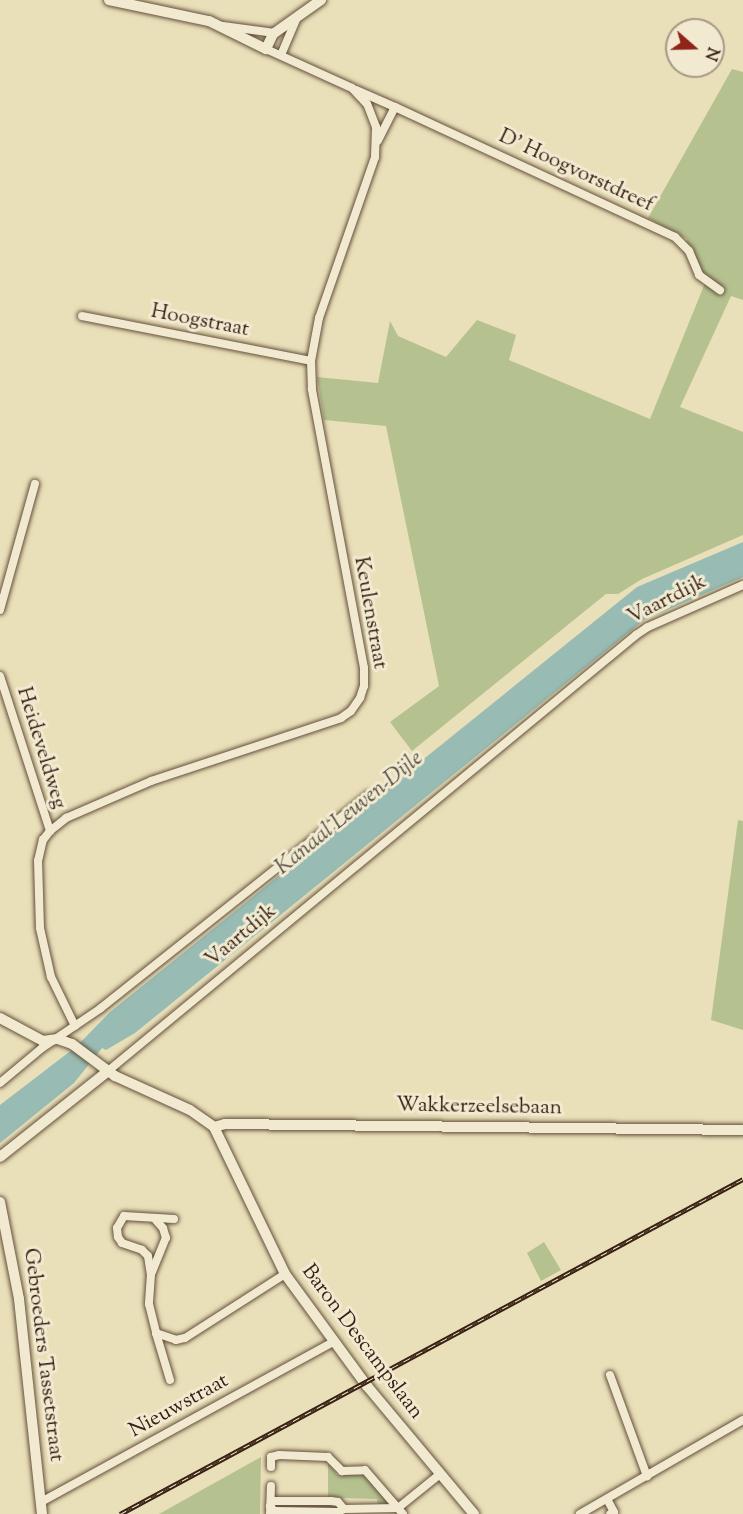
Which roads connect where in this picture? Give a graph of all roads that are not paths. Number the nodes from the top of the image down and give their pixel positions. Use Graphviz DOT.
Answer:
graph roads {
  1 [pos="109,0"];
  2 [pos="321,0"];
  3 [pos="296,19"];
  4 [pos="219,26"];
  5 [pos="275,33"];
  6 [pos="266,49"];
  7 [pos="280,55"];
  8 [pos="352,88"];
  9 [pos="395,107"];
  10 [pos="377,143"];
  11 [pos="720,290"];
  12 [pos="82,316"];
  13 [pos="311,361"];
  14 [pos="35,484"];
  15 [pos="743,585"];
  16 [pos="0,610"];
  17 [pos="0,676"];
  18 [pos="369,795"];
  19 [pos="50,831"];
  20 [pos="0,1018"];
  21 [pos="75,1026"];
  22 [pos="58,1039"];
  23 [pos="108,1071"];
  24 [pos="0,1083"];
  25 [pos="214,1126"];
  26 [pos="743,1130"];
  27 [pos="0,1157"];
  28 [pos="0,1202"];
  29 [pos="154,1218"];
  30 [pos="174,1219"];
  31 [pos="151,1274"];
  32 [pos="285,1274"];
  33 [pos="156,1333"];
  34 [pos="333,1342"];
  35 [pos="610,1375"];
  36 [pos="170,1380"];
  37 [pos="743,1420"];
  38 [pos="271,1467"];
  39 [pos="440,1474"];
  40 [pos="647,1476"];
  41 [pos="271,1486"];
  42 [pos="607,1499"];
  43 [pos="41,1502"];
  44 [pos="270,1510"];
  45 [pos="595,1510"];
  46 [pos="346,1511"];
  47 [pos="400,1511"];
  48 [pos="42,1514"];
  49 [pos="474,1514"];
  50 [pos="580,1514"];
  51 [pos="610,1514"];
  1 -- 4 [label="street"];
  2 -- 3 [label="street"];
  3 -- 5 [label="street"];
  3 -- 7 [label="street"];
  4 -- 5 [label="street"];
  4 -- 6 [label="street"];
  5 -- 6 [label="street"];
  6 -- 7 [label="street, Keulenstraat"];
  7 -- 8 [label="street, Keulenstraat"];
  8 -- 9 [label="street, Keulenstraat"];
  8 -- 10 [label="street, Keulenstraat"];
  9 -- 10 [label="street, Keulenstraat"];
  9 -- 11 [label="street, D' Hoogvorstdreef"];
  10 -- 13 [label="street, Keulenstraat"];
  12 -- 13 [label="street, Hoogstraat"];
  13 -- 19 [label="street, Keulenstraat"];
  14 -- 16 [label="street"];
  15 -- 23 [label="street, Vaartdijk"];
  17 -- 19 [label="street, Heideveldweg"];
  18 -- 21 [label="street, Vaartdijk"];
  19 -- 21 [label="street"];
  20 -- 22 [label="street"];
  21 -- 22 [label="street, Vaartdijk"];
  22 -- 23 [label="street"];
  22 -- 24 [label="street, Vaartdijk"];
  23 -- 25 [label="street"];
  23 -- 27 [label="street, Vaartdijk"];
  25 -- 26 [label="street, Wakkerzeelsebaan"];
  25 -- 32 [label="street, Baron Descampslaan"];
  28 -- 43 [label="street, Gebroeders Tassetstraat"];
  29 -- 30 [label="street"];
  29 -- 31 [label="street"];
  29 -- 31 [label="street"];
  31 -- 33 [label="street"];
  32 -- 33 [label="street"];
  32 -- 34 [label="street, Baron Descampslaan"];
  33 -- 36 [label="street"];
  34 -- 39 [label="street, Baron Descampslaan"];
  34 -- 43 [label="street, Nieuwstraat"];
  35 -- 40 [label="street"];
  37 -- 40 [label="street"];
  38 -- 47 [label="street"];
  39 -- 47 [label="street"];
  39 -- 49 [label="street, Baron Descampslaan"];
  40 -- 42 [label="street"];
  41 -- 44 [label="street"];
  42 -- 45 [label="street"];
  42 -- 51 [label="street"];
  43 -- 48 [label="street, Gebroeders Tassetstraat"];
  44 -- 46 [label="street"];
  45 -- 50 [label="street"];
  46 -- 47 [label="street"];
}
